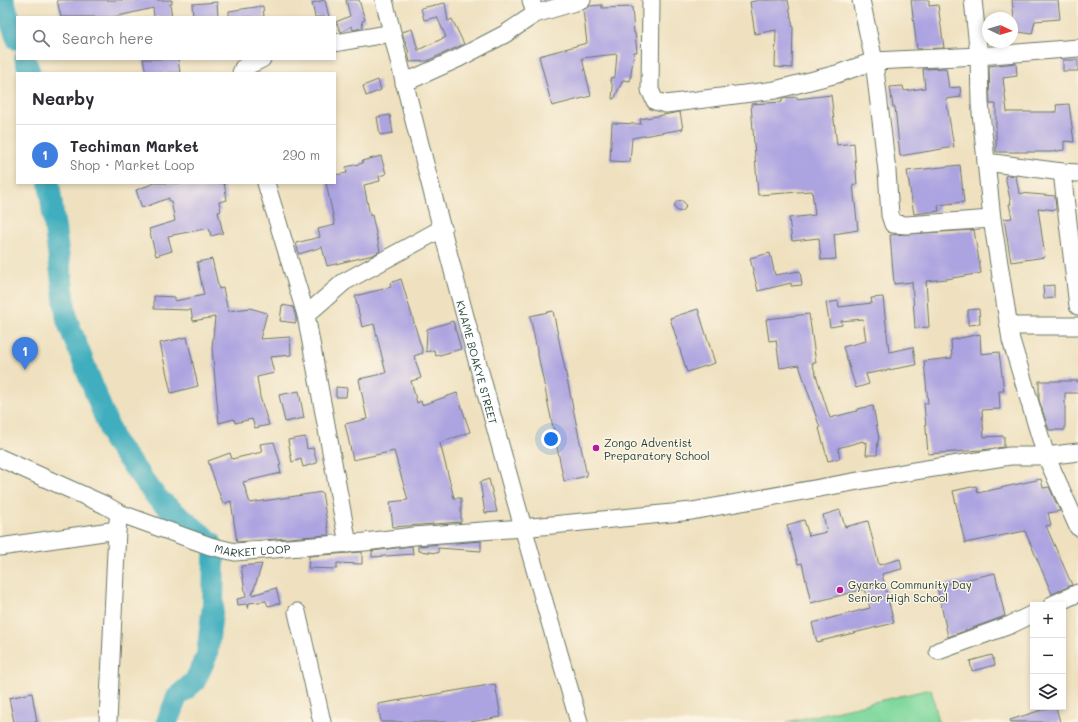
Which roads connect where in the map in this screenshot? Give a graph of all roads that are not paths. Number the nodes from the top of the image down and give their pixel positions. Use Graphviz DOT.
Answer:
graph roads {
  1 [pos="384,0"];
  2 [pos="582,0"];
  3 [pos="651,0"];
  4 [pos="861,0"];
  5 [pos="973,0"];
  6 [pos="533,7"];
  7 [pos="392,33"];
  8 [pos="336,43"];
  9 [pos="1078,48"];
  10 [pos="979,56"];
  11 [pos="260,60"];
  12 [pos="874,61"];
  13 [pos="241,72"];
  14 [pos="404,83"];
  15 [pos="986,162"];
  16 [pos="1070,172"];
  17 [pos="266,184"];
  18 [pos="992,219"];
  19 [pos="442,228"];
  20 [pos="1078,306"];
  21 [pos="306,315"];
  22 [pos="1009,326"];
  23 [pos="1078,326"];
  24 [pos="1078,452"];
  25 [pos="1046,456"];
  26 [pos="0,458"];
  27 [pos="119,513"];
  28 [pos="1078,527"];
  29 [pos="522,528"];
  30 [pos="116,530"];
  31 [pos="348,544"];
  32 [pos="0,547"];
  33 [pos="1078,593"];
  34 [pos="1058,602"];
  35 [pos="297,612"];
  36 [pos="1030,615"];
  37 [pos="938,651"];
  38 [pos="108,722"];
  39 [pos="322,722"];
  40 [pos="579,722"];
  1 -- 7 [label="street, KWAME BOAKYE STREET"];
  2 -- 6 [label="street"];
  3 -- 12 [label="street"];
  4 -- 12 [label="street"];
  5 -- 10 [label="street"];
  6 -- 14 [label="street"];
  7 -- 8 [label="street"];
  7 -- 14 [label="street, KWAME BOAKYE STREET"];
  9 -- 10 [label="street"];
  10 -- 12 [label="street"];
  10 -- 15 [label="street"];
  11 -- 13 [label="street"];
  12 -- 18 [label="street"];
  14 -- 19 [label="street, KWAME BOAKYE STREET"];
  15 -- 16 [label="street"];
  15 -- 18 [label="street"];
  16 -- 20 [label="street"];
  17 -- 21 [label="street"];
  18 -- 22 [label="street"];
  19 -- 21 [label="street"];
  19 -- 29 [label="street, KWAME BOAKYE STREET"];
  21 -- 31 [label="street"];
  22 -- 23 [label="street"];
  22 -- 25 [label="street"];
  24 -- 25 [label="street, MARKET LOOP"];
  25 -- 28 [label="street"];
  25 -- 29 [label="street, MARKET LOOP"];
  26 -- 27 [label="street, MARKET LOOP"];
  27 -- 30 [label="street"];
  27 -- 31 [label="street, MARKET LOOP"];
  29 -- 31 [label="street, MARKET LOOP"];
  29 -- 40 [label="street, KWAME BOAKYE STREET"];
  30 -- 32 [label="street"];
  30 -- 38 [label="street"];
  33 -- 34 [label="street"];
  35 -- 39 [label="street"];
  36 -- 37 [label="street"];
}
